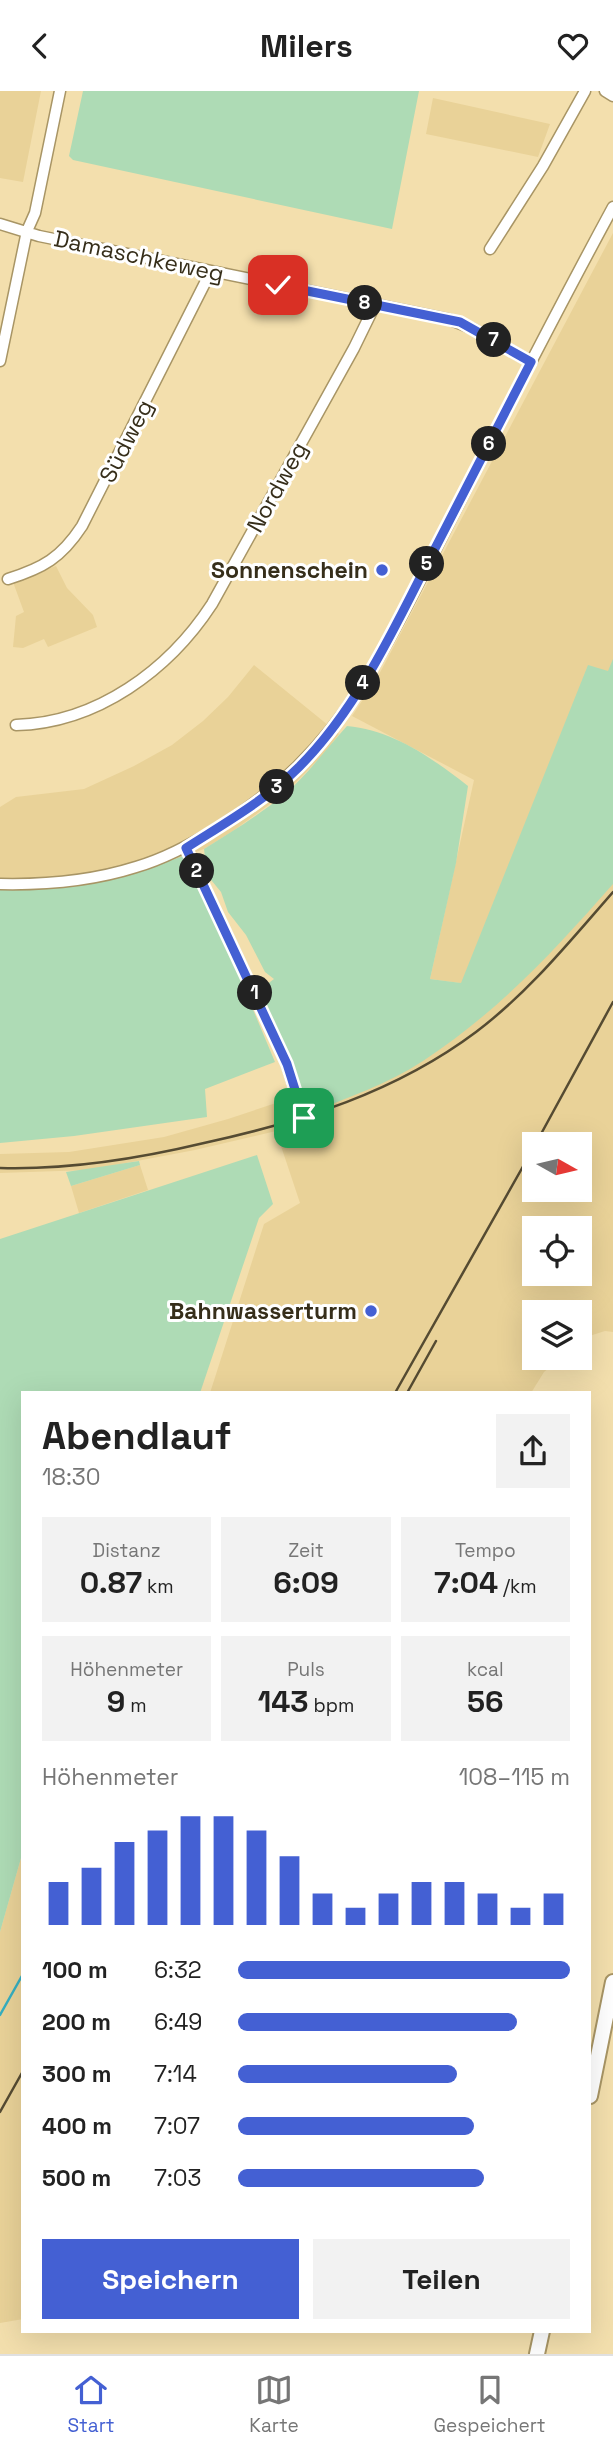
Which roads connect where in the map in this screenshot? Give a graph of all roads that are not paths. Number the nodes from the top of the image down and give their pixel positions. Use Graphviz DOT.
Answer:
graph roads {
  1 [pos="60,91"];
  2 [pos="585,91"];
  3 [pos="605,91"];
  4 [pos="613,96"];
  5 [pos="613,207"];
  6 [pos="0,224"];
  7 [pos="27,231"];
  8 [pos="490,249"];
  9 [pos="211,271"];
  10 [pos="375,305"];
  11 [pos="0,361"];
  12 [pos="531,362"];
  13 [pos="8,579"];
  14 [pos="16,725"];
  15 [pos="186,848"];
  16 [pos="0,884"];
  17 [pos="307,1130"];
  18 [pos="613,1982"];
  19 [pos="591,2091"];
  20 [pos="542,2333"];
  21 [pos="537,2354"];
  1 -- 7 [label="street"];
  2 -- 8 [label="street"];
  3 -- 4 [label="street"];
  5 -- 12 [label="street"];
  6 -- 7 [label="street, Damaschkeweg"];
  7 -- 9 [label="street, Damaschkeweg"];
  7 -- 11 [label="street"];
  9 -- 10 [label="street, Damaschkeweg"];
  9 -- 13 [label="street, Südweg"];
  10 -- 12 [label="street, Damaschkeweg"];
  10 -- 14 [label="street, Nordweg"];
  12 -- 15 [label="street"];
  15 -- 16 [label="street"];
  15 -- 17 [label="street"];
  18 -- 19 [label="street"];
  20 -- 21 [label="street"];
}
